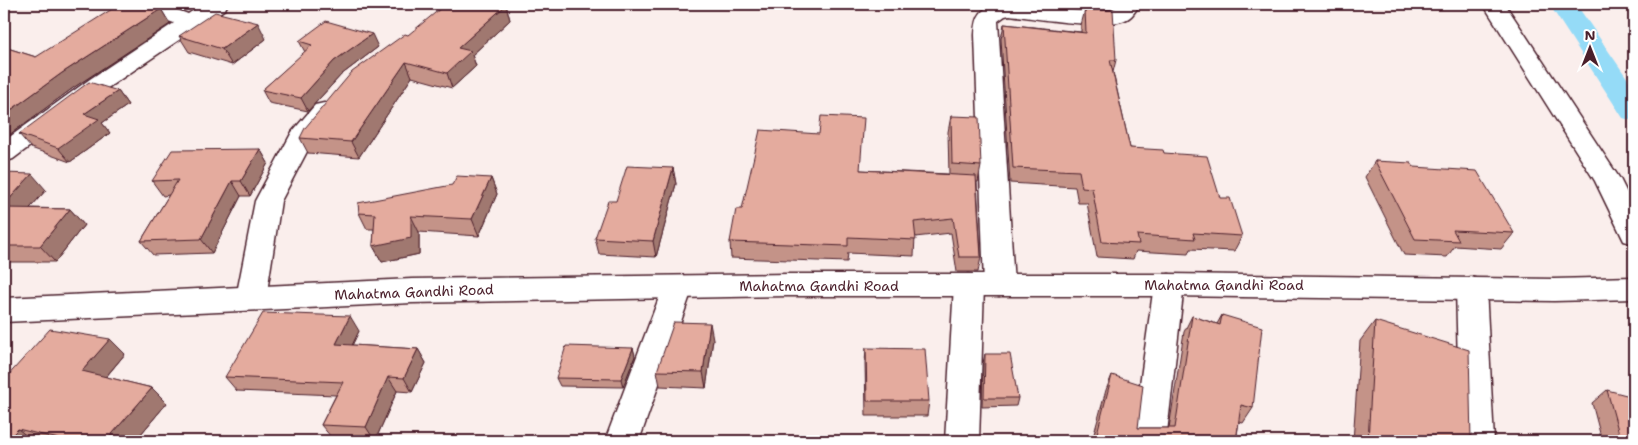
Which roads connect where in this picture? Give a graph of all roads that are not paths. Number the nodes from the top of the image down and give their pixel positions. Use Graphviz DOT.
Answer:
graph roads {
  1 [pos="142,4"];
  2 [pos="217,4"];
  3 [pos="1129,4"];
  4 [pos="1494,4"];
  5 [pos="191,22"];
  6 [pos="338,95"];
  7 [pos="4,153"];
  8 [pos="1634,234"];
  9 [pos="968,285"];
  10 [pos="999,285"];
  11 [pos="1169,285"];
  12 [pos="678,287"];
  13 [pos="1472,288"];
  14 [pos="1634,288"];
  15 [pos="251,298"];
  16 [pos="4,310"];
  17 [pos="622,441"];
  18 [pos="962,441"];
  19 [pos="1149,441"];
  20 [pos="1477,441"];
  1 -- 5 [label="street"];
  2 -- 5 [label="street"];
  3 -- 10 [label="street"];
  4 -- 8 [label="street"];
  5 -- 7 [label="street"];
  6 -- 15 [label="street"];
  9 -- 10 [label="street, Mahatma Gandhi Road"];
  9 -- 12 [label="street, Mahatma Gandhi Road"];
  9 -- 18 [label="street"];
  10 -- 11 [label="street, Mahatma Gandhi Road"];
  11 -- 13 [label="street, Mahatma Gandhi Road"];
  11 -- 19 [label="street"];
  12 -- 15 [label="street, Mahatma Gandhi Road"];
  12 -- 17 [label="street"];
  13 -- 14 [label="street, Mahatma Gandhi Road"];
  13 -- 20 [label="street"];
  15 -- 16 [label="street, Mahatma Gandhi Road"];
}
